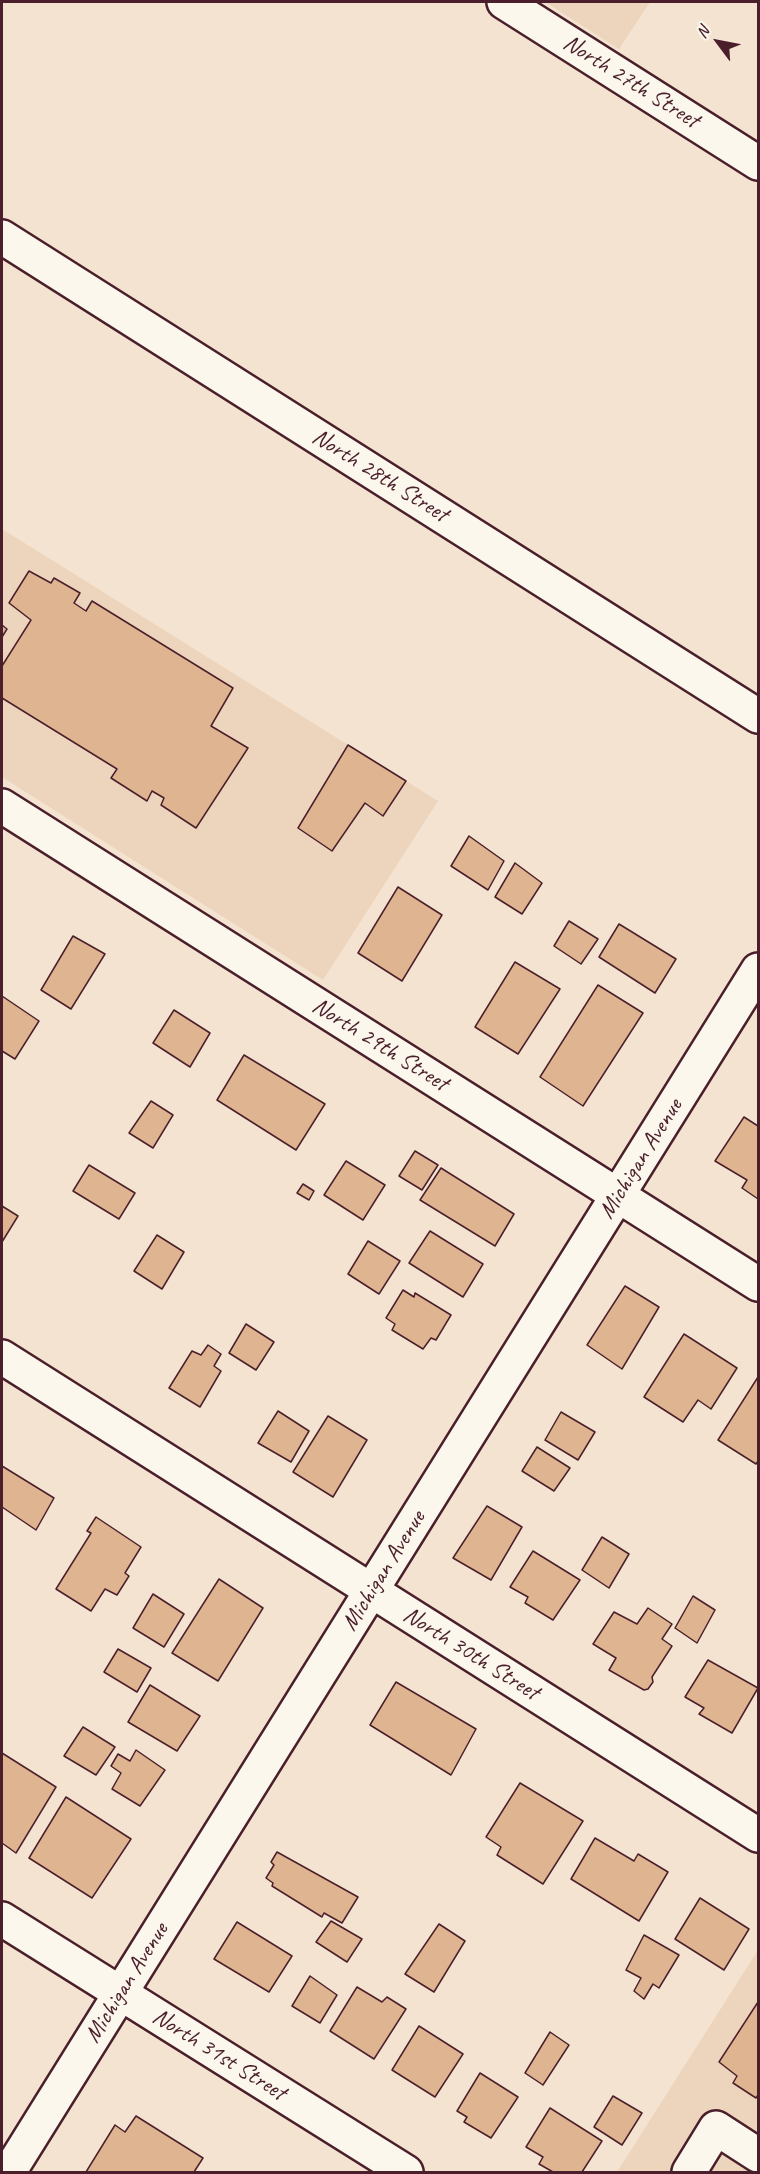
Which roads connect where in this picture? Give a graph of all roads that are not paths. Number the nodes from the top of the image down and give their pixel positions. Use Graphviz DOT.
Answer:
graph roads {
  1 [pos="504,2"];
  2 [pos="759,164"];
  3 [pos="2,237"];
  4 [pos="759,716"];
  5 [pos="2,806"];
  6 [pos="759,970"];
  7 [pos="618,1195"];
  8 [pos="759,1284"];
  9 [pos="2,1357"];
  10 [pos="371,1591"];
  11 [pos="759,1835"];
  12 [pos="2,1919"];
  13 [pos="120,1994"];
  14 [pos="759,2155"];
  15 [pos="9,2172"];
  16 [pos="406,2172"];
  17 [pos="688,2172"];
  1 -- 2 [label="street, North 27th Street"];
  3 -- 4 [label="street, North 28th Street"];
  5 -- 7 [label="street, North 29th Street"];
  6 -- 7 [label="street, Michigan Avenue"];
  7 -- 8 [label="street, North 29th Street"];
  7 -- 10 [label="street, Michigan Avenue"];
  9 -- 10 [label="street, North 30th Street"];
  10 -- 11 [label="street, North 30th Street"];
  10 -- 13 [label="street, Michigan Avenue"];
  12 -- 13 [label="street, North 31st Street"];
  13 -- 15 [label="street, Michigan Avenue"];
  13 -- 16 [label="street, North 31st Street"];
  14 -- 17 [label="street"];
}
